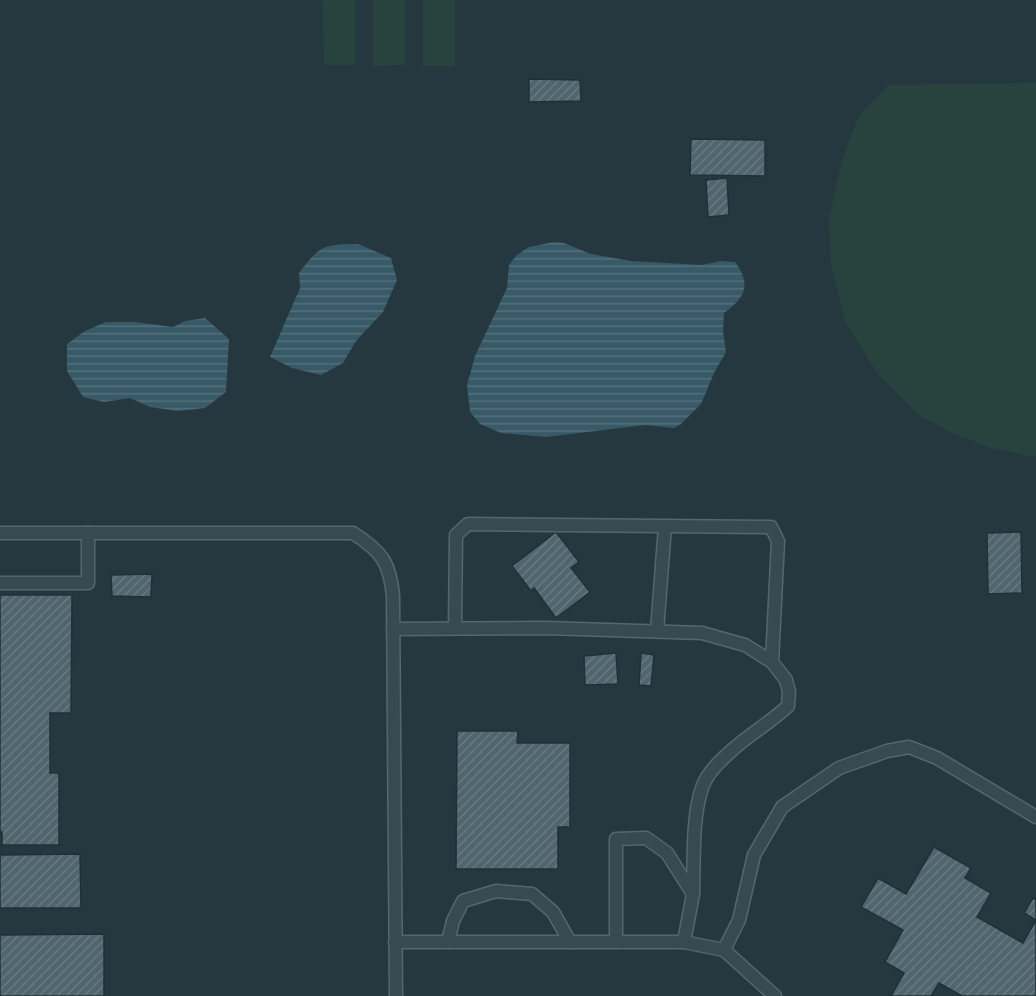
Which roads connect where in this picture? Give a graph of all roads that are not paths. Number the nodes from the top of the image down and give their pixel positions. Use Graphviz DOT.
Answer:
graph roads {
  1 [pos="665,526"];
  2 [pos="0,533"];
  3 [pos="88,533"];
  4 [pos="0,583"];
  5 [pos="455,628"];
  6 [pos="393,629"];
  7 [pos="657,631"];
  8 [pos="772,662"];
  9 [pos="1036,817"];
  10 [pos="693,894"];
  11 [pos="395,942"];
  12 [pos="448,942"];
  13 [pos="570,942"];
  14 [pos="616,942"];
  15 [pos="684,942"];
  16 [pos="724,950"];
  17 [pos="396,996"];
  18 [pos="775,996"];
  1 -- 5 [label="lane"];
  1 -- 7 [label="lane"];
  1 -- 8 [label="lane"];
  2 -- 3 [label="lane"];
  3 -- 4 [label="lane"];
  3 -- 6 [label="lane"];
  5 -- 6 [label="lane"];
  5 -- 7 [label="lane"];
  6 -- 11 [label="lane"];
  7 -- 8 [label="lane"];
  8 -- 10 [label="lane"];
  9 -- 16 [label="lane"];
  10 -- 14 [label="lane"];
  10 -- 15 [label="lane"];
  11 -- 12 [label="lane"];
  11 -- 17 [label="lane"];
  12 -- 13 [label="lane"];
  12 -- 13 [label="lane"];
  13 -- 14 [label="lane"];
  14 -- 15 [label="lane"];
  15 -- 16 [label="lane"];
  16 -- 18 [label="lane"];
}
